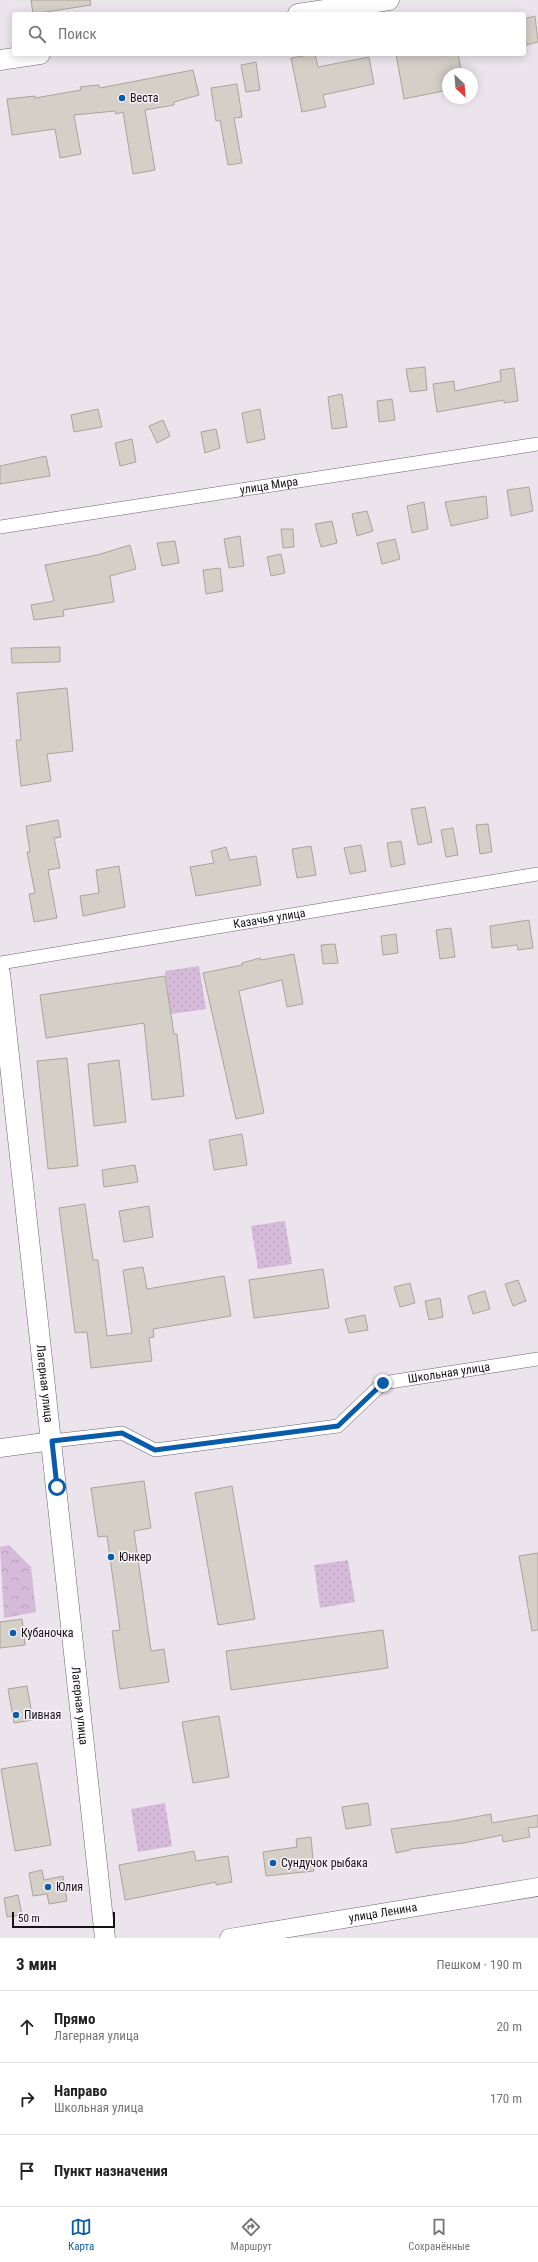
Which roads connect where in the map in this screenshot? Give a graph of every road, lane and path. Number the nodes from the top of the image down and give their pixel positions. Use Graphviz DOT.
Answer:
graph roads {
  1 [pos="389,0"];
  2 [pos="311,12"];
  3 [pos="27,56"];
  4 [pos="0,60"];
  5 [pos="538,444"];
  6 [pos="0,526"];
  7 [pos="538,874"];
  8 [pos="0,963"];
  9 [pos="0,973"];
  10 [pos="538,1359"];
  11 [pos="52,1441"];
  12 [pos="0,1448"];
  13 [pos="538,1887"];
  14 [pos="105,1938"];
  15 [pos="229,1938"];
  1 -- 2 [label="main road"];
  3 -- 4 [label="main road"];
  5 -- 6 [label="street, улица Мира"];
  7 -- 8 [label="street, Казачья улица"];
  9 -- 11 [label="main road, Лагерная улица"];
  10 -- 11 [label="street, Школьная улица"];
  11 -- 12 [label="street, Школьная улица"];
  11 -- 14 [label="main road, Лагерная улица"];
  13 -- 15 [label="street, улица Ленина"];
}
